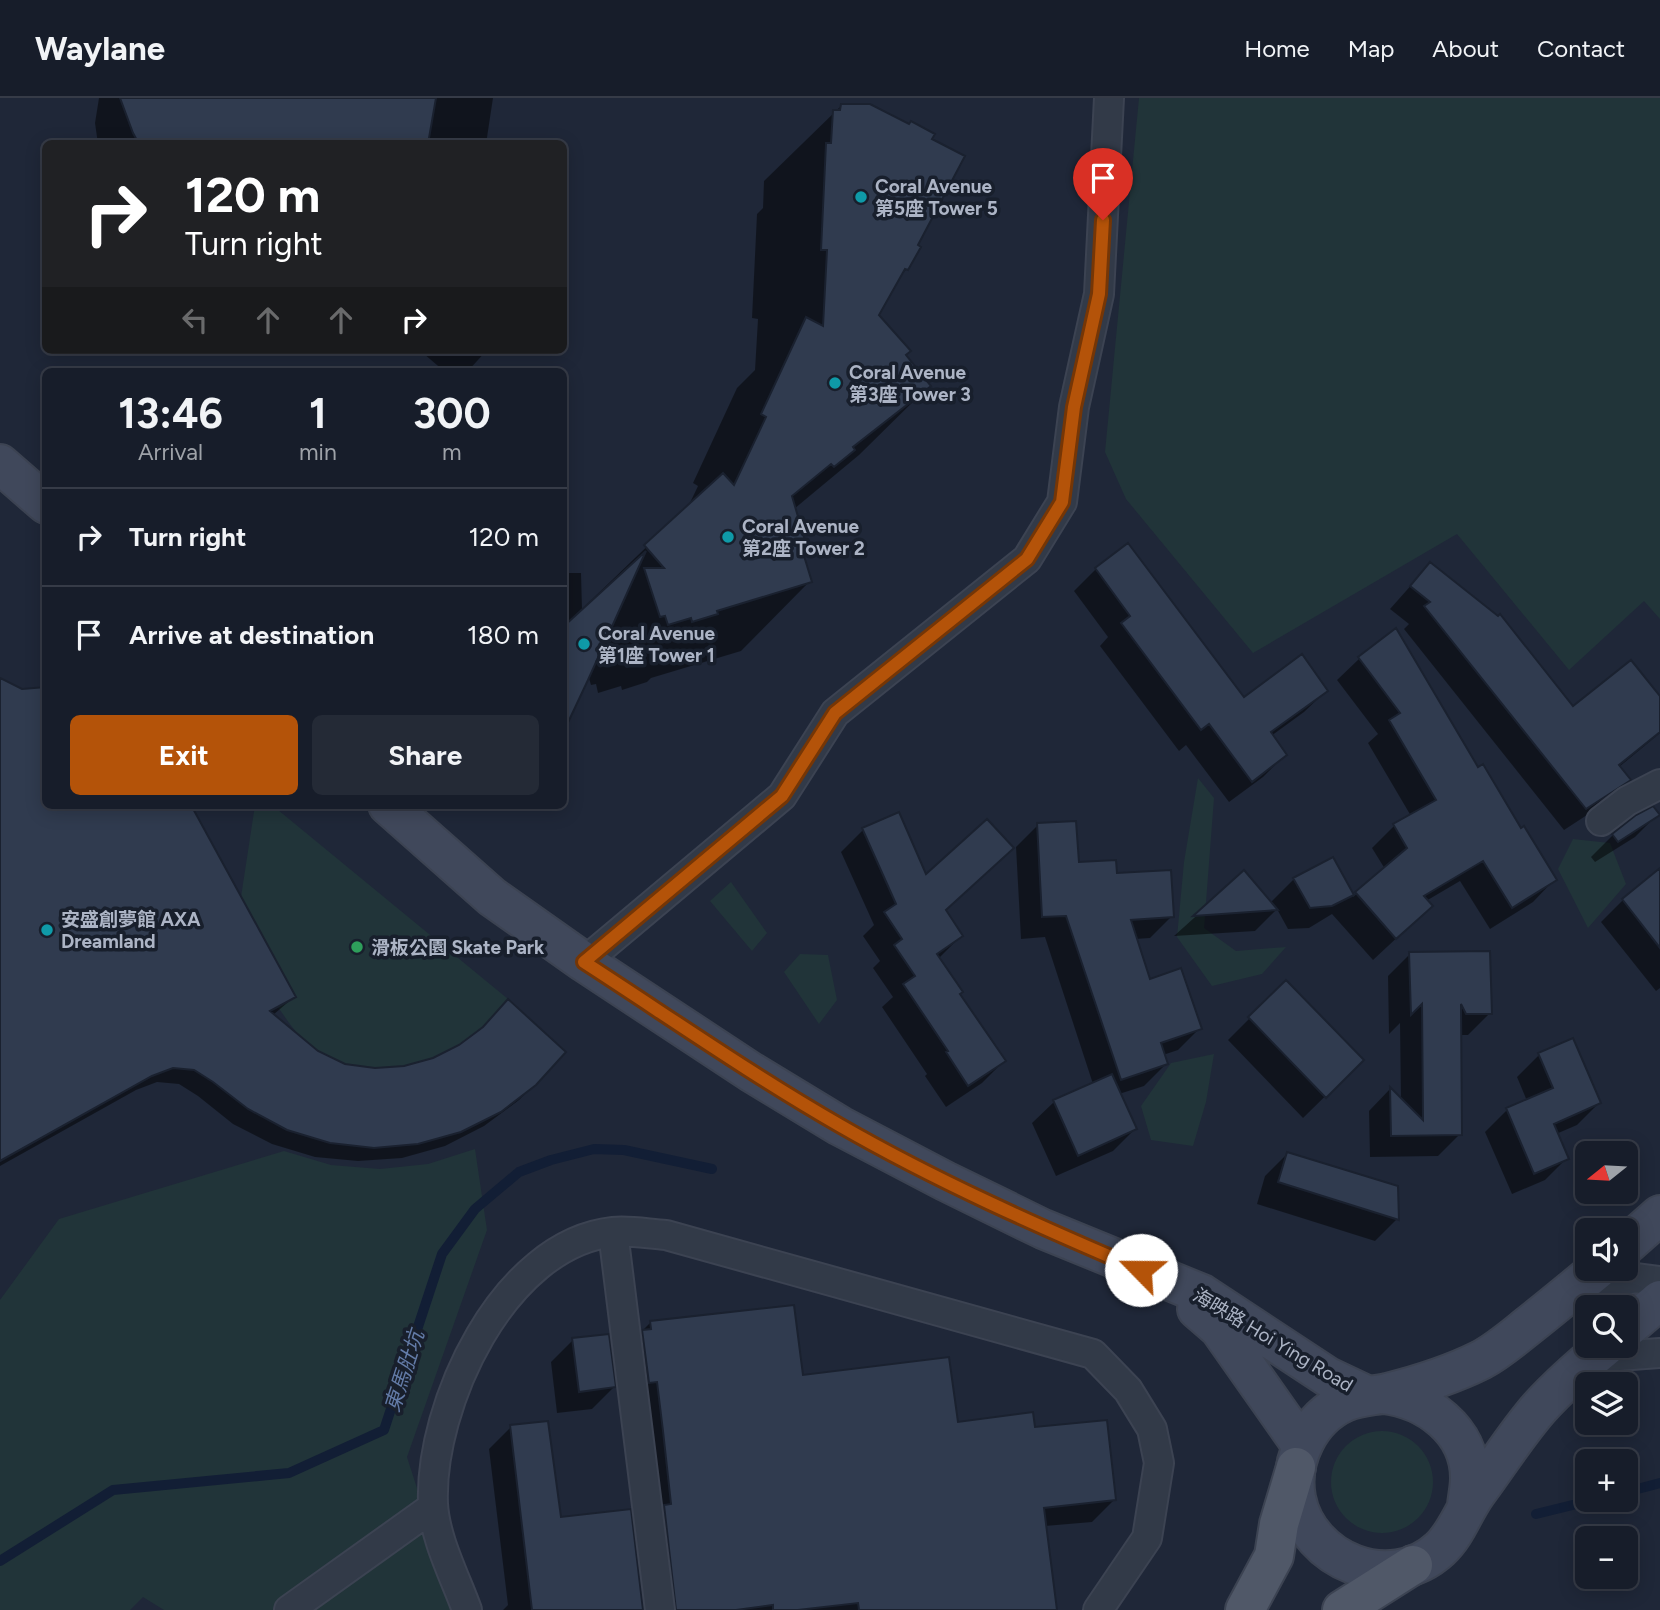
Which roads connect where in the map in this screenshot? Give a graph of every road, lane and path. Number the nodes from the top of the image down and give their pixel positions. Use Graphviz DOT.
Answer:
graph roads {
  1 [pos="1109,98"];
  2 [pos="0,464"];
  3 [pos="42,501"];
  4 [pos="1660,785"];
  5 [pos="393,809"];
  6 [pos="1601,821"];
  7 [pos="584,962"];
  8 [pos="1660,1215"];
  9 [pos="613,1231"];
  10 [pos="1638,1234"];
  11 [pos="1141,1270"];
  12 [pos="1638,1278"];
  13 [pos="1583,1281"];
  14 [pos="1660,1281"];
  15 [pos="1660,1300"];
  16 [pos="1638,1319"];
  17 [pos="1638,1353"];
  18 [pos="1660,1353"];
  19 [pos="1593,1358"];
  20 [pos="1375,1395"];
  21 [pos="1299,1457"];
  22 [pos="1467,1505"];
  23 [pos="433,1507"];
  24 [pos="1413,1565"];
  25 [pos="289,1610"];
  26 [pos="467,1610"];
  27 [pos="660,1610"];
  28 [pos="1098,1610"];
  29 [pos="1245,1610"];
  30 [pos="1342,1610"];
  1 -- 7 [label="street"];
  2 -- 3 [label="street"];
  4 -- 6 [label="street"];
  5 -- 7 [label="street, 海映路 Hoi Ying Road"];
  7 -- 11 [label="street, 海映路 Hoi Ying Road"];
  8 -- 10 [label="street"];
  9 -- 23 [label="street"];
  9 -- 27 [label="street"];
  9 -- 28 [label="street"];
  11 -- 20 [label="street, 海映路 Hoi Ying Road"];
  11 -- 21 [label="street, 海映路 Hoi Ying Road"];
  12 -- 14 [label="street"];
  13 -- 20 [label="street"];
  15 -- 16 [label="street"];
  17 -- 18 [label="street"];
  19 -- 22 [label="street"];
  20 -- 21 [label="street"];
  20 -- 22 [label="street"];
  21 -- 24 [label="street"];
  21 -- 29 [label="main road"];
  22 -- 24 [label="street"];
  23 -- 25 [label="street"];
  23 -- 26 [label="street"];
  24 -- 30 [label="main road"];
}
